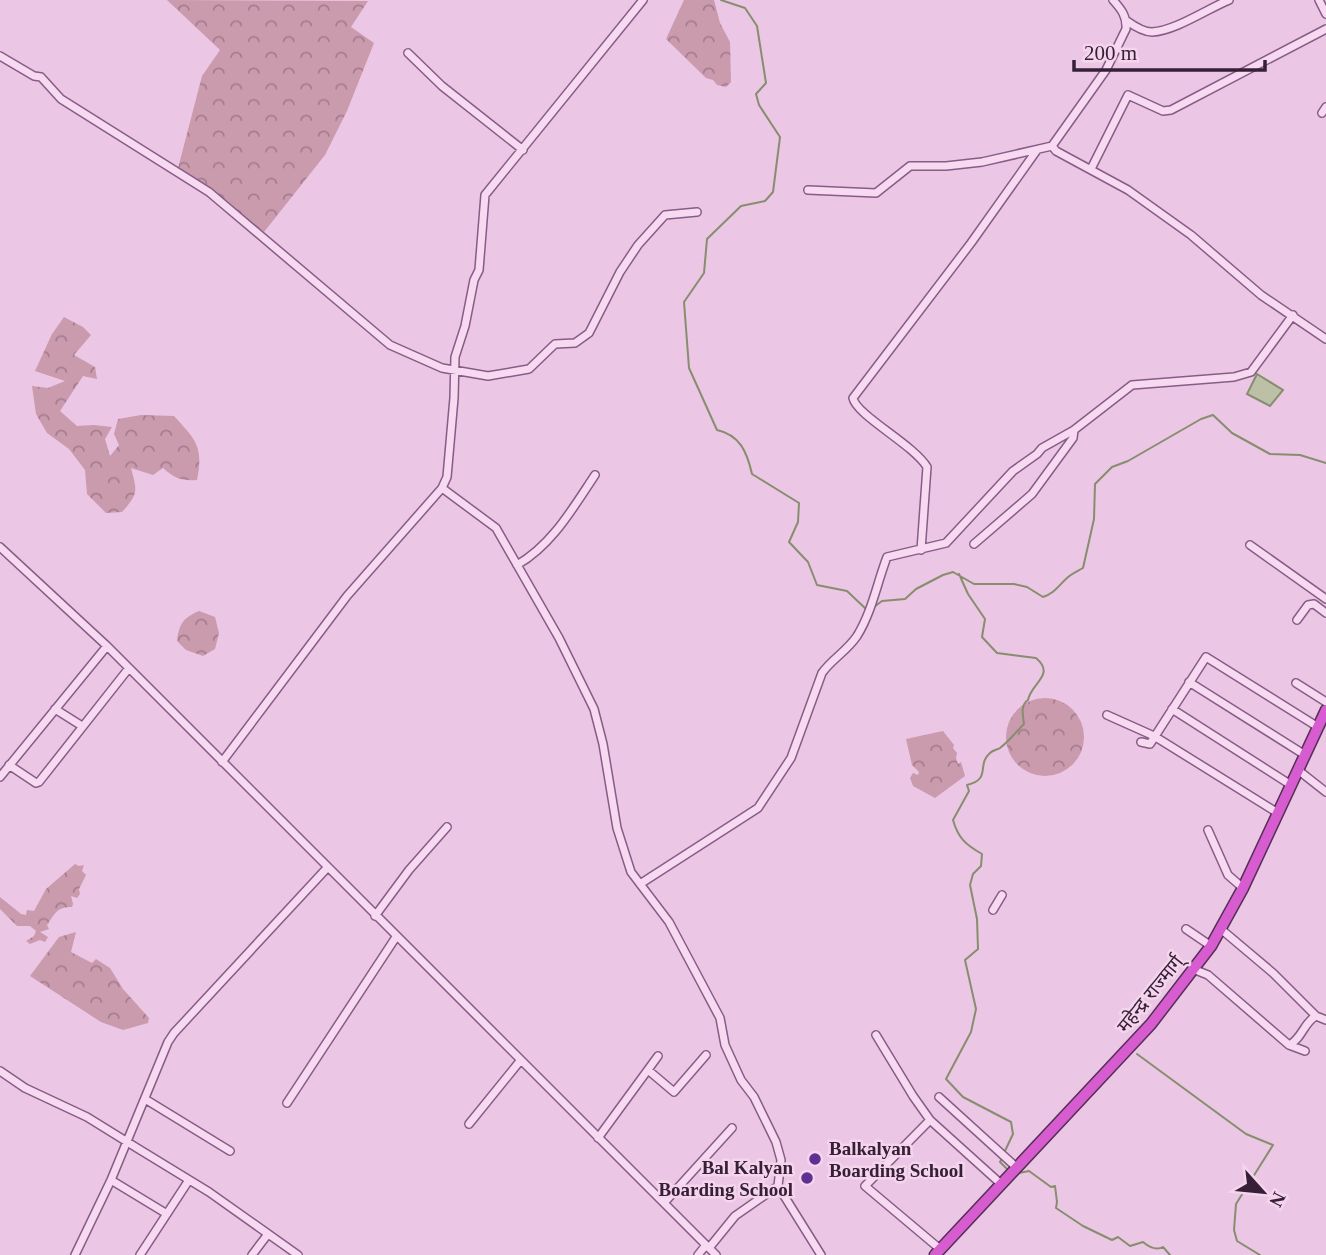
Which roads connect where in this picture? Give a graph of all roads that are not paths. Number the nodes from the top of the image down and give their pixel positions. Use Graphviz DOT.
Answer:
graph roads {
  1 [pos="643,0"];
  2 [pos="1113,0"];
  3 [pos="1229,0"];
  4 [pos="1319,0"];
  5 [pos="1326,15"];
  6 [pos="1127,21"];
  7 [pos="1326,29"];
  8 [pos="408,54"];
  9 [pos="0,56"];
  10 [pos="1052,146"];
  11 [pos="523,150"];
  12 [pos="1037,150"];
  13 [pos="1091,169"];
  14 [pos="808,190"];
  15 [pos="697,212"];
  16 [pos="1293,315"];
  17 [pos="1326,339"];
  18 [pos="454,372"];
  19 [pos="1074,430"];
  20 [pos="595,475"];
  21 [pos="442,488"];
  22 [pos="974,544"];
  23 [pos="1250,545"];
  24 [pos="0,547"];
  25 [pos="921,550"];
  26 [pos="517,565"];
  27 [pos="1326,599"];
  28 [pos="1326,613"];
  29 [pos="1297,620"];
  30 [pos="107,646"];
  31 [pos="129,668"];
  32 [pos="1189,682"];
  33 [pos="1296,683"];
  34 [pos="1326,702"];
  35 [pos="55,709"];
  36 [pos="1172,709"];
  37 [pos="1326,710"];
  38 [pos="1107,715"];
  39 [pos="82,726"];
  40 [pos="1318,727"];
  41 [pos="1154,736"];
  42 [pos="1141,742"];
  43 [pos="1305,755"];
  44 [pos="222,762"];
  45 [pos="9,765"];
  46 [pos="1298,770"];
  47 [pos="0,777"];
  48 [pos="1291,785"];
  49 [pos="1326,792"];
  50 [pos="1278,813"];
  51 [pos="447,827"];
  52 [pos="1208,830"];
  53 [pos="327,868"];
  54 [pos="640,884"];
  55 [pos="1243,888"];
  56 [pos="1002,895"];
  57 [pos="993,910"];
  58 [pos="375,916"];
  59 [pos="1186,929"];
  60 [pos="1222,930"];
  61 [pos="396,937"];
  62 [pos="1211,946"];
  63 [pos="1193,969"];
  64 [pos="1316,1016"];
  65 [pos="1326,1020"];
  66 [pos="876,1035"];
  67 [pos="1289,1045"];
  68 [pos="1305,1051"];
  69 [pos="706,1055"];
  70 [pos="658,1056"];
  71 [pos="520,1060"];
  72 [pos="0,1070"];
  73 [pos="648,1070"];
  74 [pos="939,1097"];
  75 [pos="145,1099"];
  76 [pos="287,1103"];
  77 [pos="930,1120"];
  78 [pos="469,1124"];
  79 [pos="732,1128"];
  80 [pos="598,1138"];
  81 [pos="127,1142"];
  82 [pos="230,1151"];
  83 [pos="1016,1167"];
  84 [pos="111,1180"];
  85 [pos="189,1180"];
  86 [pos="1001,1184"];
  87 [pos="779,1186"];
  88 [pos="664,1203"];
  89 [pos="167,1214"];
  90 [pos="268,1234"];
  91 [pos="708,1247"];
  92 [pos="938,1252"];
  93 [pos="75,1255"];
  94 [pos="140,1255"];
  95 [pos="252,1255"];
  96 [pos="298,1255"];
  97 [pos="698,1255"];
  98 [pos="716,1255"];
  99 [pos="821,1255"];
  1 -- 11 [label="street"];
  2 -- 6 [label="street"];
  3 -- 6 [label="street"];
  4 -- 5 [label="street"];
  6 -- 10 [label="street"];
  7 -- 13 [label="street"];
  8 -- 11 [label="street"];
  9 -- 18 [label="street"];
  10 -- 12 [label="street"];
  10 -- 13 [label="street"];
  11 -- 18 [label="street"];
  12 -- 14 [label="street"];
  12 -- 25 [label="street"];
  13 -- 16 [label="street"];
  15 -- 18 [label="street"];
  16 -- 17 [label="street"];
  16 -- 19 [label="street"];
  18 -- 21 [label="street"];
  19 -- 22 [label="street"];
  19 -- 25 [label="street"];
  20 -- 26 [label="street"];
  21 -- 26 [label="street"];
  21 -- 44 [label="street"];
  23 -- 27 [label="street"];
  24 -- 30 [label="street"];
  25 -- 54 [label="street"];
  26 -- 54 [label="street"];
  28 -- 29 [label="street"];
  30 -- 31 [label="street"];
  30 -- 35 [label="street"];
  31 -- 39 [label="street"];
  31 -- 44 [label="street"];
  32 -- 36 [label="street"];
  32 -- 40 [label="street"];
  32 -- 43 [label="street"];
  33 -- 34 [label="street"];
  35 -- 39 [label="street"];
  35 -- 45 [label="street"];
  36 -- 41 [label="street"];
  36 -- 48 [label="street"];
  37 -- 40 [label="highway, महेन्द्र राज्मार्ग्"];
  38 -- 41 [label="street"];
  39 -- 45 [label="street"];
  40 -- 43 [label="highway, महेन्द्र राज्मार्ग्"];
  41 -- 42 [label="street"];
  41 -- 50 [label="street"];
  43 -- 46 [label="highway, महेन्द्र राज्मार्ग्"];
  44 -- 53 [label="street"];
  45 -- 47 [label="street"];
  46 -- 48 [label="highway, महेन्द्र राज्मार्ग्"];
  46 -- 49 [label="street"];
  48 -- 50 [label="highway, महेन्द्र राज्मार्ग्"];
  50 -- 55 [label="highway, महेन्द्र राज्मार्ग्"];
  51 -- 58 [label="street"];
  52 -- 55 [label="street"];
  53 -- 58 [label="street"];
  53 -- 75 [label="street"];
  54 -- 87 [label="street"];
  55 -- 60 [label="highway, महेन्द्र राज्मार्ग्"];
  56 -- 57 [label="street"];
  58 -- 61 [label="street"];
  59 -- 62 [label="street"];
  60 -- 62 [label="highway, महेन्द्र राज्मार्ग्"];
  60 -- 64 [label="street"];
  61 -- 71 [label="street"];
  61 -- 76 [label="street"];
  62 -- 63 [label="highway, महेन्द्र राज्मार्ग्"];
  63 -- 67 [label="street"];
  63 -- 83 [label="highway, महेन्द्र राज्मार्ग्"];
  64 -- 65 [label="street"];
  64 -- 67 [label="street"];
  66 -- 77 [label="street"];
  67 -- 68 [label="street"];
  69 -- 73 [label="street"];
  70 -- 73 [label="street"];
  71 -- 78 [label="street"];
  71 -- 80 [label="street"];
  72 -- 81 [label="street"];
  73 -- 80 [label="street"];
  74 -- 83 [label="street"];
  75 -- 81 [label="street"];
  75 -- 82 [label="street"];
  77 -- 86 [label="street"];
  77 -- 92 [label="street"];
  79 -- 88 [label="street"];
  80 -- 88 [label="street"];
  81 -- 84 [label="street"];
  81 -- 85 [label="street"];
  83 -- 86 [label="highway, महेन्द्र राज्मार्ग्"];
  84 -- 89 [label="street"];
  84 -- 93 [label="street"];
  85 -- 89 [label="street"];
  85 -- 90 [label="street"];
  86 -- 92 [label="highway, महेन्द्र राज्मार्ग्"];
  87 -- 91 [label="street"];
  87 -- 99 [label="street"];
  88 -- 91 [label="street"];
  89 -- 94 [label="street"];
  90 -- 95 [label="street"];
  90 -- 96 [label="street"];
  91 -- 97 [label="street"];
  91 -- 98 [label="street"];
}
